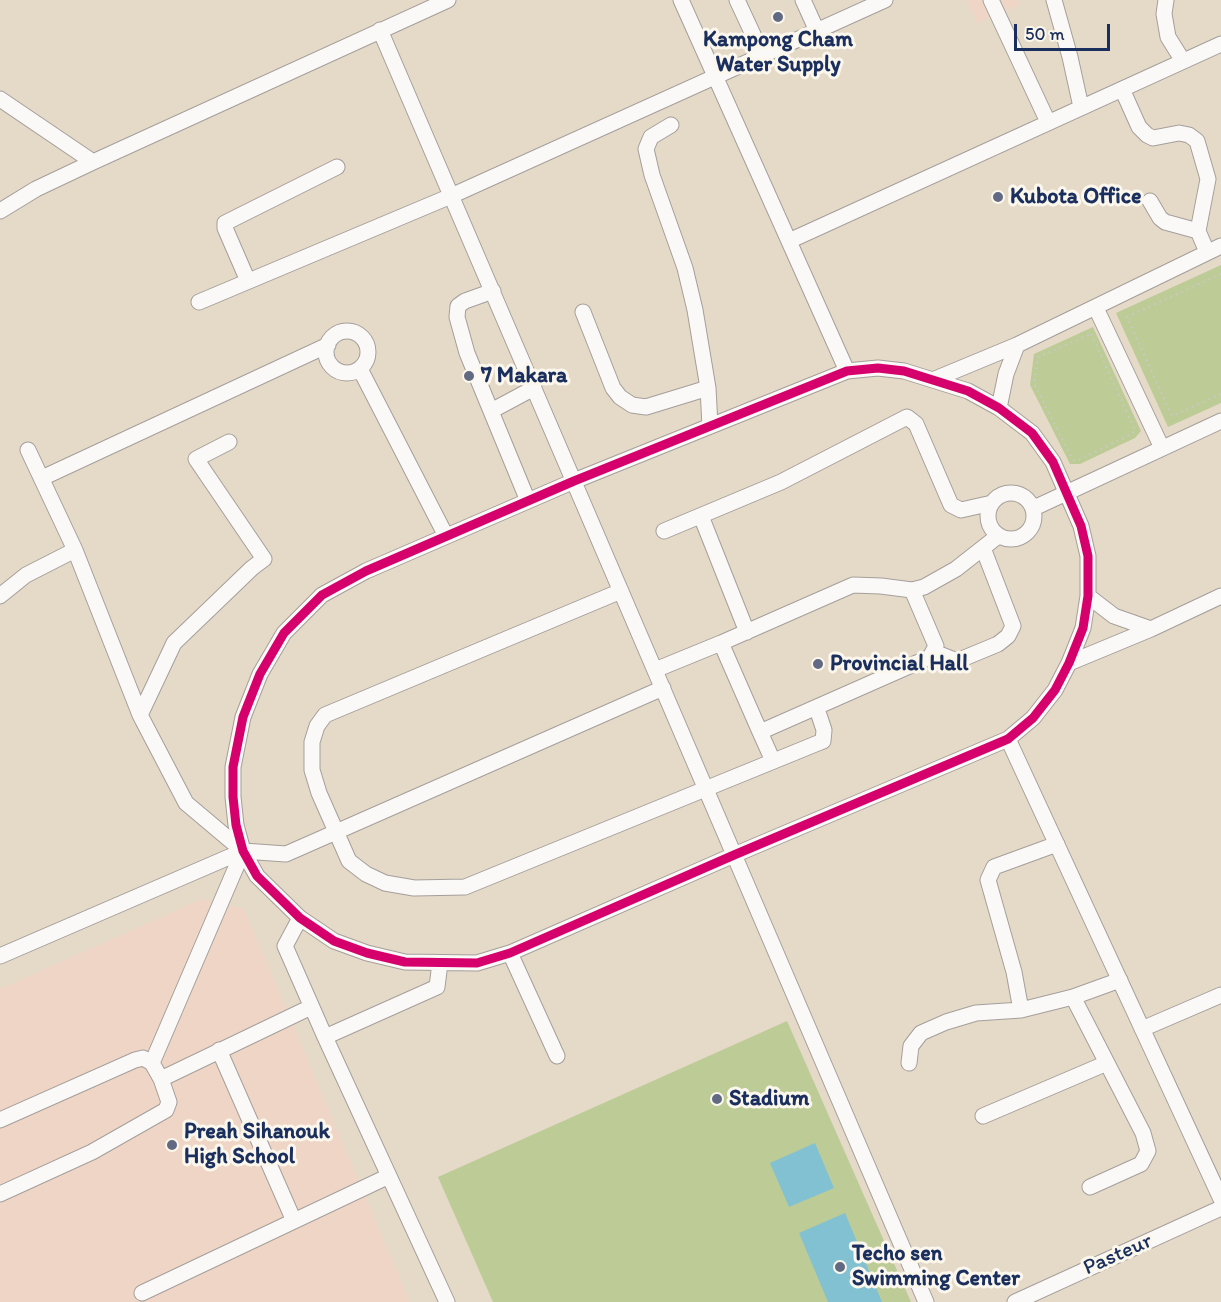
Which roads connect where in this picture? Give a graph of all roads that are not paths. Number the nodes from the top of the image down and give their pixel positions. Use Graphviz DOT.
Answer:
graph roads {
  1 [pos="448,0"];
  2 [pos="681,0"];
  3 [pos="737,0"];
  4 [pos="803,0"];
  5 [pos="885,0"];
  6 [pos="992,0"];
  7 [pos="1054,0"];
  8 [pos="1166,0"];
  9 [pos="380,30"];
  10 [pos="817,31"];
  11 [pos="1221,44"];
  12 [pos="763,56"];
  13 [pos="1183,61"];
  14 [pos="715,78"];
  15 [pos="1122,89"];
  16 [pos="0,99"];
  17 [pos="1081,107"];
  18 [pos="1048,122"];
  19 [pos="671,125"];
  20 [pos="93,162"];
  21 [pos="337,167"];
  22 [pos="452,196"];
  23 [pos="1150,201"];
  24 [pos="0,211"];
  25 [pos="1198,231"];
  26 [pos="789,241"];
  27 [pos="1214,249"];
  28 [pos="248,281"];
  29 [pos="493,291"];
  30 [pos="199,302"];
  31 [pos="1096,308"];
  32 [pos="583,312"];
  33 [pos="328,345"];
  34 [pos="1017,345"];
  35 [pos="360,369"];
  36 [pos="847,371"];
  37 [pos="935,379"];
  38 [pos="534,388"];
  39 [pos="708,388"];
  40 [pos="999,408"];
  41 [pos="491,411"];
  42 [pos="1221,421"];
  43 [pos="710,426"];
  44 [pos="229,442"];
  45 [pos="1162,448"];
  46 [pos="28,450"];
  47 [pos="42,478"];
  48 [pos="574,481"];
  49 [pos="1067,492"];
  50 [pos="528,501"];
  51 [pos="992,503"];
  52 [pos="1034,508"];
  53 [pos="701,516"];
  54 [pos="664,531"];
  55 [pos="446,536"];
  56 [pos="998,536"];
  57 [pos="983,548"];
  58 [pos="75,550"];
  59 [pos="912,590"];
  60 [pos="621,591"];
  61 [pos="0,596"];
  62 [pos="1088,596"];
  63 [pos="1221,596"];
  64 [pos="1151,629"];
  65 [pos="747,632"];
  66 [pos="721,643"];
  67 [pos="934,652"];
  68 [pos="1070,663"];
  69 [pos="655,669"];
  70 [pos="663,688"];
  71 [pos="817,709"];
  72 [pos="140,715"];
  73 [pos="760,732"];
  74 [pos="1008,740"];
  75 [pos="773,761"];
  76 [pos="705,788"];
  77 [pos="335,833"];
  78 [pos="1057,844"];
  79 [pos="243,851"];
  80 [pos="734,855"];
  81 [pos="300,918"];
  82 [pos="510,953"];
  83 [pos="0,956"];
  84 [pos="440,963"];
  85 [pos="1120,980"];
  86 [pos="1221,995"];
  87 [pos="1073,997"];
  88 [pos="311,1007"];
  89 [pos="1022,1010"];
  90 [pos="1142,1029"];
  91 [pos="325,1037"];
  92 [pos="219,1050"];
  93 [pos="557,1056"];
  94 [pos="152,1063"];
  95 [pos="909,1063"];
  96 [pos="1107,1063"];
  97 [pos="161,1079"];
  98 [pos="983,1116"];
  99 [pos="0,1120"];
  100 [pos="389,1176"];
  101 [pos="1090,1187"];
  102 [pos="0,1194"];
  103 [pos="1221,1199"];
  104 [pos="1221,1208"];
  105 [pos="294,1221"];
  106 [pos="142,1293"];
  107 [pos="447,1302"];
  108 [pos="926,1302"];
  109 [pos="1015,1302"];
  1 -- 9 [label="street"];
  2 -- 14 [label="street"];
  3 -- 12 [label="street"];
  4 -- 10 [label="street"];
  5 -- 10 [label="street"];
  6 -- 18 [label="street"];
  7 -- 17 [label="street"];
  8 -- 13 [label="street"];
  9 -- 20 [label="street"];
  9 -- 22 [label="street"];
  10 -- 12 [label="street"];
  11 -- 13 [label="street"];
  12 -- 14 [label="street"];
  13 -- 15 [label="street"];
  14 -- 22 [label="street"];
  14 -- 26 [label="street"];
  15 -- 17 [label="street"];
  15 -- 25 [label="street"];
  16 -- 20 [label="street"];
  17 -- 18 [label="street"];
  18 -- 26 [label="street"];
  19 -- 39 [label="street"];
  20 -- 24 [label="street"];
  21 -- 28 [label="street"];
  22 -- 28 [label="street"];
  22 -- 29 [label="street"];
  23 -- 25 [label="street"];
  25 -- 27 [label="street"];
  26 -- 36 [label="street"];
  27 -- 31 [label="street"];
  28 -- 30 [label="street"];
  29 -- 38 [label="street"];
  29 -- 41 [label="street"];
  31 -- 34 [label="street"];
  31 -- 45 [label="street"];
  32 -- 39 [label="street"];
  33 -- 35 [label="street"];
  33 -- 35 [label="street"];
  33 -- 47 [label="street"];
  34 -- 37 [label="street"];
  34 -- 40 [label="street"];
  35 -- 55 [label="street"];
  36 -- 37 [label="street"];
  36 -- 43 [label="street"];
  37 -- 40 [label="street"];
  38 -- 41 [label="street"];
  38 -- 48 [label="street"];
  39 -- 43 [label="street"];
  40 -- 49 [label="street"];
  41 -- 50 [label="street"];
  42 -- 45 [label="street"];
  43 -- 48 [label="street"];
  44 -- 72 [label="street"];
  45 -- 49 [label="street"];
  46 -- 47 [label="street"];
  47 -- 58 [label="street"];
  48 -- 50 [label="street"];
  48 -- 60 [label="street"];
  49 -- 52 [label="street"];
  49 -- 62 [label="street"];
  50 -- 55 [label="street"];
  51 -- 52 [label="street"];
  51 -- 53 [label="street"];
  51 -- 56 [label="street"];
  52 -- 56 [label="street"];
  53 -- 54 [label="street"];
  53 -- 65 [label="street"];
  55 -- 79 [label="street"];
  56 -- 57 [label="street"];
  57 -- 59 [label="street"];
  57 -- 67 [label="street"];
  58 -- 61 [label="street"];
  58 -- 72 [label="street"];
  59 -- 65 [label="street"];
  59 -- 67 [label="street"];
  60 -- 69 [label="street"];
  60 -- 77 [label="street"];
  62 -- 64 [label="street"];
  62 -- 68 [label="street"];
  63 -- 64 [label="street"];
  64 -- 68 [label="street"];
  65 -- 66 [label="street"];
  66 -- 69 [label="street"];
  66 -- 73 [label="street"];
  67 -- 71 [label="street"];
  68 -- 74 [label="street"];
  69 -- 70 [label="street"];
  70 -- 76 [label="street"];
  70 -- 77 [label="street"];
  71 -- 73 [label="street"];
  71 -- 75 [label="street"];
  72 -- 79 [label="street"];
  73 -- 75 [label="street"];
  74 -- 78 [label="street"];
  74 -- 80 [label="street"];
  75 -- 76 [label="street"];
  76 -- 77 [label="street"];
  76 -- 80 [label="street"];
  77 -- 79 [label="street"];
  78 -- 85 [label="street"];
  78 -- 89 [label="street"];
  79 -- 81 [label="street"];
  79 -- 83 [label="street"];
  79 -- 94 [label="street"];
  80 -- 82 [label="street"];
  80 -- 108 [label="street"];
  81 -- 84 [label="street"];
  81 -- 88 [label="street"];
  82 -- 84 [label="street"];
  82 -- 93 [label="street"];
  84 -- 91 [label="street"];
  85 -- 87 [label="street"];
  85 -- 90 [label="street"];
  86 -- 90 [label="street"];
  87 -- 89 [label="street"];
  87 -- 96 [label="street"];
  88 -- 91 [label="street"];
  88 -- 92 [label="street"];
  89 -- 95 [label="street"];
  90 -- 103 [label="street"];
  91 -- 100 [label="street"];
  92 -- 97 [label="street"];
  92 -- 105 [label="street"];
  94 -- 97 [label="street"];
  94 -- 99 [label="street"];
  96 -- 98 [label="street"];
  96 -- 101 [label="street"];
  97 -- 102 [label="street"];
  100 -- 105 [label="street"];
  100 -- 107 [label="street"];
  104 -- 109 [label="street, Pasteur"];
  105 -- 106 [label="street"];
}
